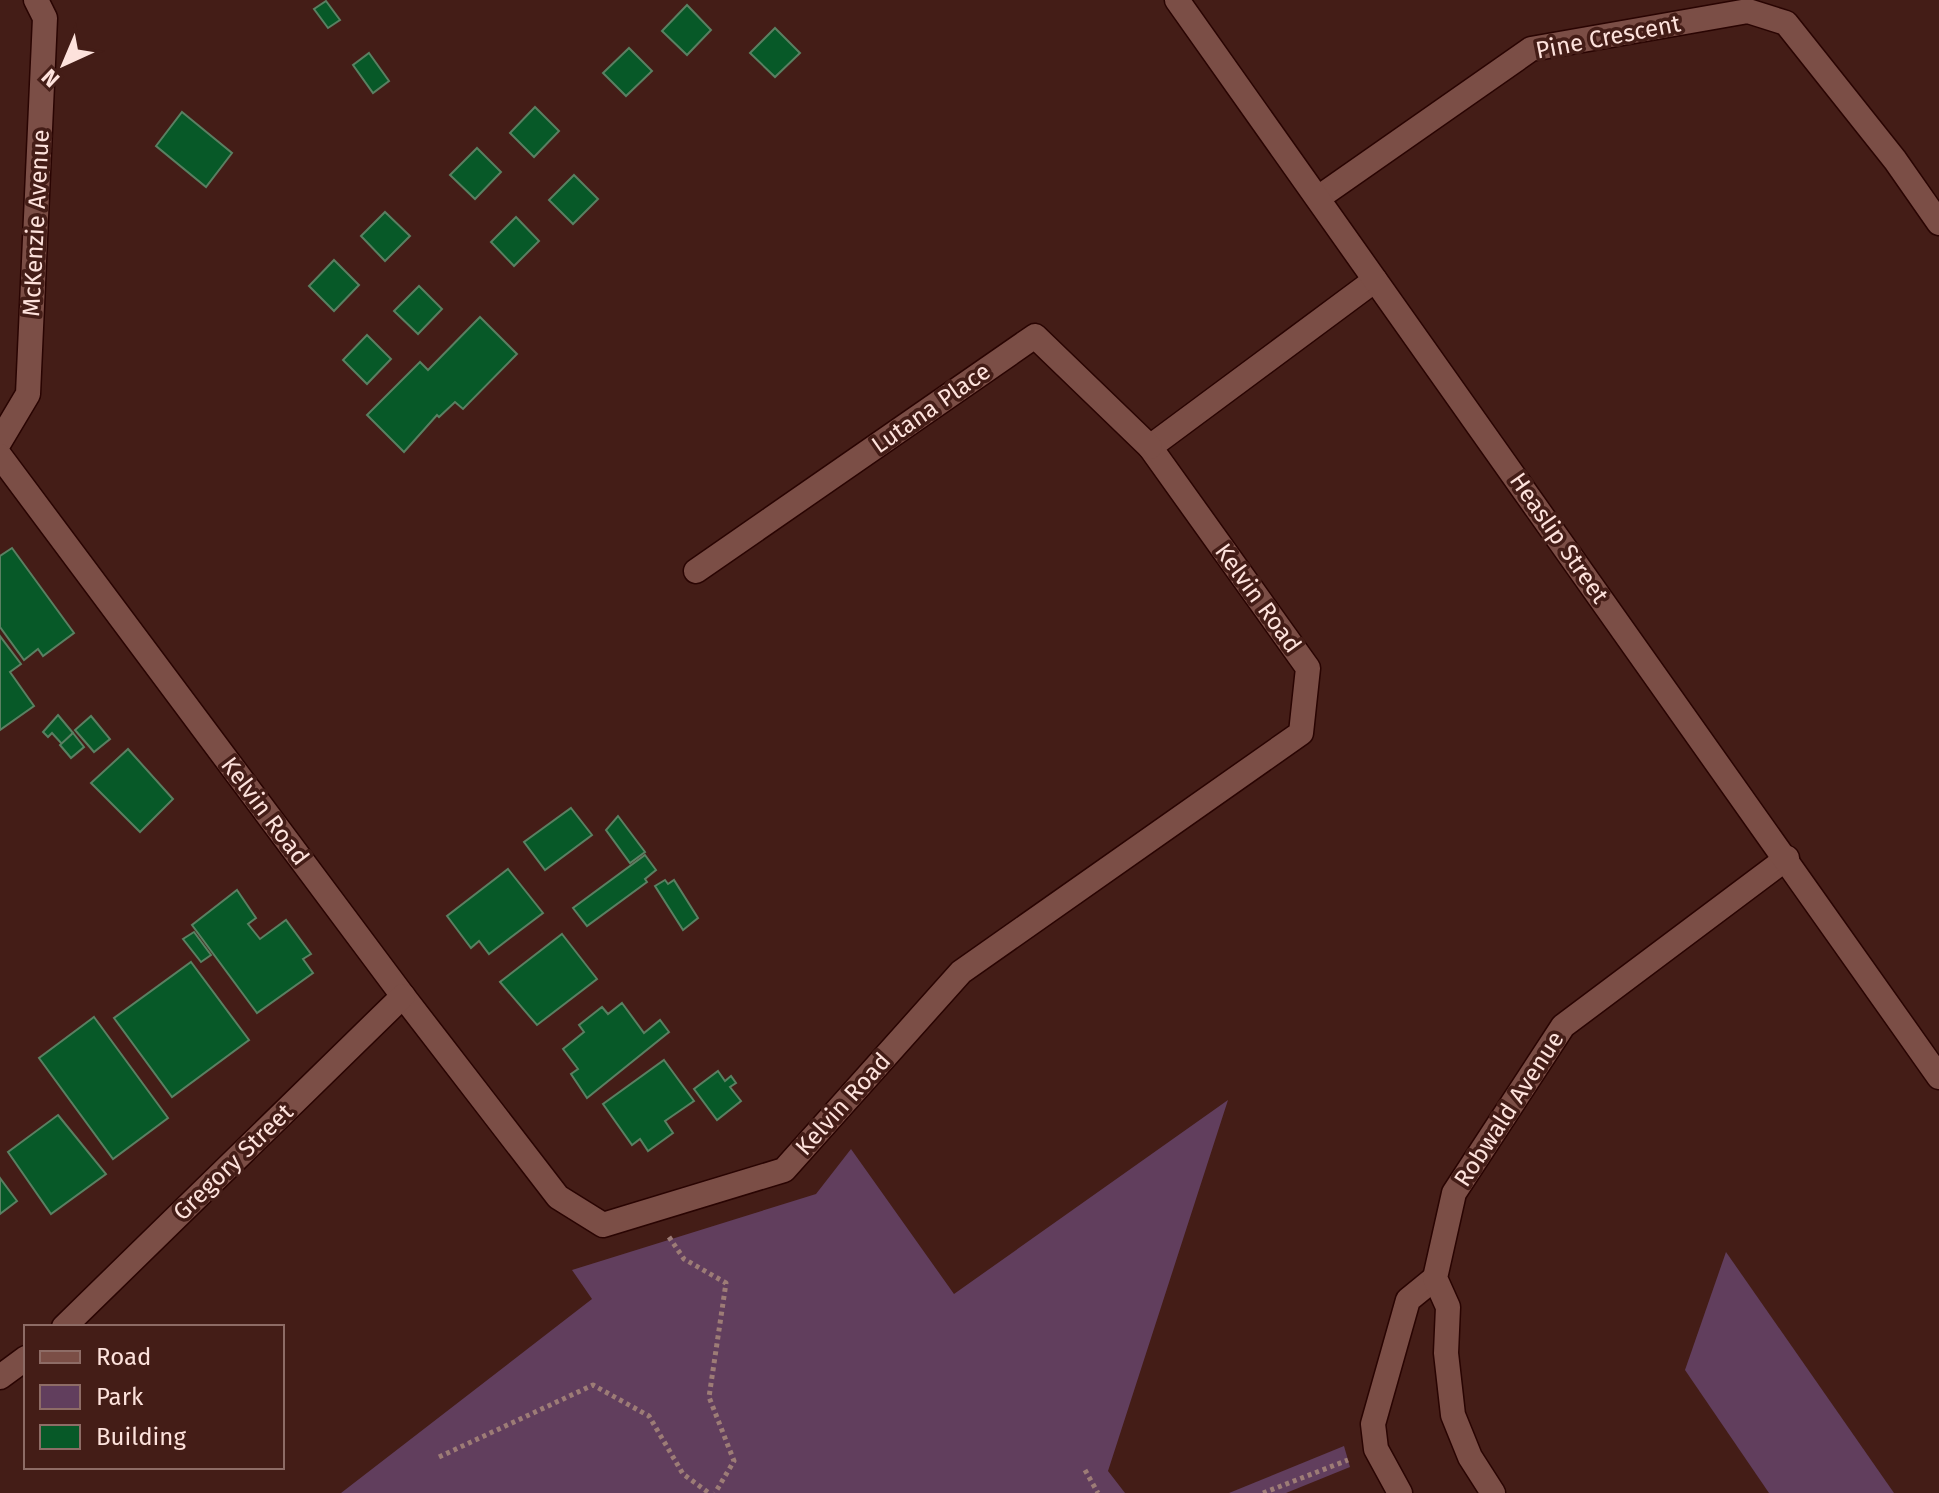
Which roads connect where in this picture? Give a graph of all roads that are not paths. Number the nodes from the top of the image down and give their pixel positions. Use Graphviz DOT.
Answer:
graph roads {
  1 [pos="36,0"];
  2 [pos="1177,0"];
  3 [pos="1318,198"];
  4 [pos="1939,223"];
  5 [pos="1375,280"];
  6 [pos="0,441"];
  7 [pos="1150,447"];
  8 [pos="0,456"];
  9 [pos="696,571"];
  10 [pos="1787,858"];
  11 [pos="403,996"];
  12 [pos="1938,1073"];
  13 [pos="1435,1278"];
  14 [pos="66,1325"];
  15 [pos="24,1359"];
  16 [pos="0,1377"];
  17 [pos="1400,1493"];
  18 [pos="1493,1493"];
  1 -- 6 [label="street, McKenzie Avenue"];
  2 -- 3 [label="street, Heaslip Street"];
  3 -- 4 [label="street, Pine Crescent"];
  3 -- 5 [label="street, Heaslip Street"];
  5 -- 7 [label="street"];
  5 -- 10 [label="street, Heaslip Street"];
  7 -- 9 [label="street, Lutana Place"];
  7 -- 11 [label="street, Kelvin Road"];
  8 -- 11 [label="street, Kelvin Road"];
  10 -- 12 [label="street, Heaslip Street"];
  10 -- 13 [label="street, Robwald Avenue"];
  11 -- 14 [label="street, Gregory Street"];
  13 -- 17 [label="street"];
  13 -- 18 [label="street"];
  15 -- 16 [label="street"];
}
